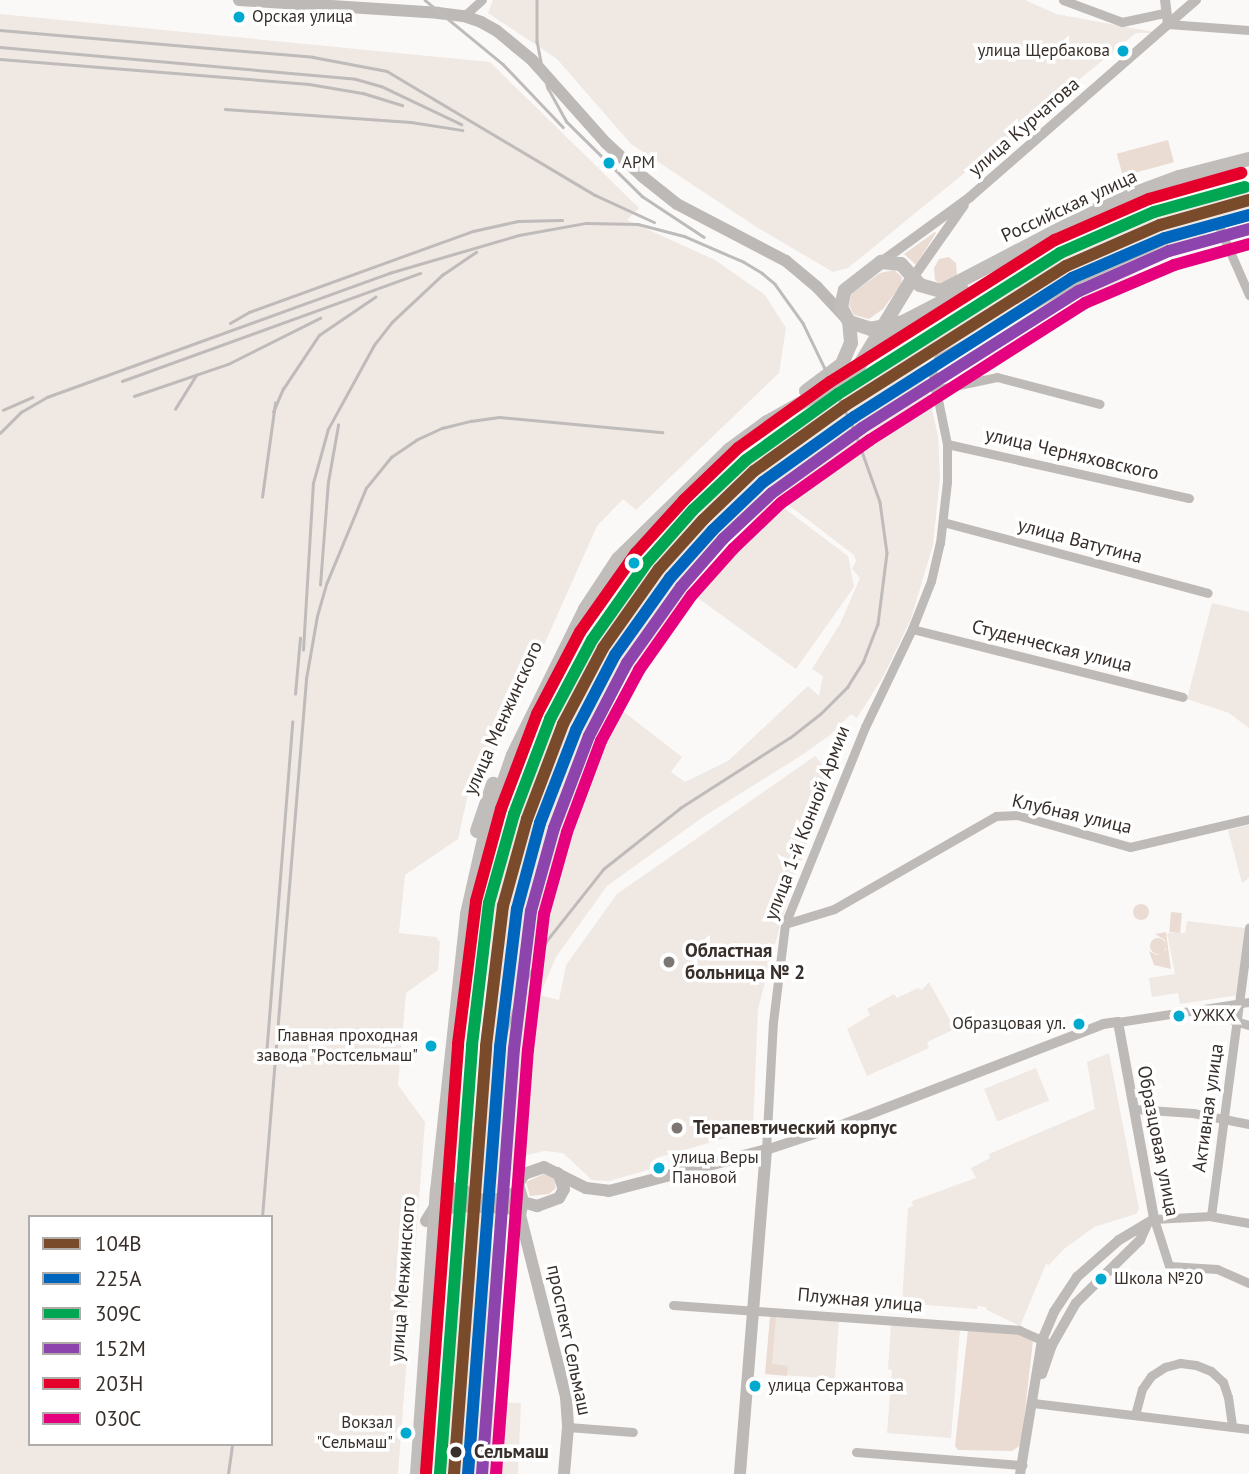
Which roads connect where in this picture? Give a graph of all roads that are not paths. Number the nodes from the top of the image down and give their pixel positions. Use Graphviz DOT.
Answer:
graph roads {
  1 [pos="239,0"];
  2 [pos="482,0"];
  3 [pos="1063,0"];
  4 [pos="1165,0"];
  5 [pos="1196,0"];
  6 [pos="282,2"];
  7 [pos="464,16"];
  8 [pos="1166,19"];
  9 [pos="1249,30"];
  10 [pos="1249,159"];
  11 [pos="1249,166"];
  12 [pos="970,197"];
  13 [pos="1249,213"];
  14 [pos="1217,222"];
  15 [pos="881,262"];
  16 [pos="912,279"];
  17 [pos="852,283"];
  18 [pos="817,287"];
  19 [pos="963,291"];
  20 [pos="1249,294"];
  21 [pos="848,320"];
  22 [pos="884,325"];
  23 [pos="869,353"];
  24 [pos="823,386"];
  25 [pos="935,390"];
  26 [pos="1100,404"];
  27 [pos="947,444"];
  28 [pos="1189,498"];
  29 [pos="943,522"];
  30 [pos="1208,593"];
  31 [pos="912,629"];
  32 [pos="1183,697"];
  33 [pos="1249,819"];
  34 [pos="785,924"];
  35 [pos="1249,928"];
  36 [pos="1248,949"];
  37 [pos="1246,971"];
  38 [pos="1244,1003"];
  39 [pos="1200,1011"];
  40 [pos="1237,1021"];
  41 [pos="1118,1022"];
  42 [pos="1249,1025"];
  43 [pos="1134,1109"];
  44 [pos="1224,1119"];
  45 [pos="1249,1124"];
  46 [pos="766,1150"];
  47 [pos="437,1166"];
  48 [pos="558,1172"];
  49 [pos="518,1200"];
  50 [pos="442,1206"];
  51 [pos="1211,1216"];
  52 [pos="1150,1222"];
  53 [pos="1249,1223"];
  54 [pos="1073,1282"];
  55 [pos="1249,1283"];
  56 [pos="1085,1293"];
  57 [pos="673,1305"];
  58 [pos="754,1309"];
  59 [pos="1047,1343"];
  60 [pos="1033,1403"];
  61 [pos="1135,1415"];
  62 [pos="568,1427"];
  63 [pos="1231,1427"];
  64 [pos="1249,1429"];
  65 [pos="633,1432"];
  66 [pos="856,1452"];
  67 [pos="1021,1470"];
  68 [pos="408,1474"];
  69 [pos="417,1474"];
  70 [pos="564,1474"];
  71 [pos="740,1474"];
  1 -- 6 [label="main road"];
  2 -- 7 [label="street"];
  3 -- 8 [label="street"];
  4 -- 8 [label="street"];
  5 -- 8 [label="street, улица Курчатова"];
  6 -- 7 [label="main road"];
  7 -- 18 [label="main road"];
  8 -- 9 [label="street"];
  8 -- 12 [label="street, улица Курчатова"];
  10 -- 16 [label="main road, Российская улица"];
  11 -- 19 [label="main road, Российская улица"];
  12 -- 15 [label="street, улица Курчатова"];
  12 -- 16 [label="street, улица Курчатова"];
  13 -- 14 [label="street"];
  14 -- 20 [label="street"];
  14 -- 25 [label="street, улица 1-й Конной Армии"];
  15 -- 16 [label="main road"];
  15 -- 17 [label="main road"];
  16 -- 22 [label="main road"];
  17 -- 18 [label="main road"];
  17 -- 21 [label="main road"];
  18 -- 21 [label="main road"];
  19 -- 22 [label="main road"];
  19 -- 23 [label="main road"];
  21 -- 22 [label="main road"];
  21 -- 24 [label="main road"];
  22 -- 23 [label="main road"];
  23 -- 24 [label="main road"];
  24 -- 47 [label="main road, улица Менжинского"];
  25 -- 26 [label="street"];
  25 -- 27 [label="street, улица 1-й Конной Армии"];
  27 -- 28 [label="street, улица Черняховского"];
  27 -- 29 [label="street, улица 1-й Конной Армии"];
  29 -- 30 [label="street, улица Ватутина"];
  29 -- 31 [label="street, улица 1-й Конной Армии"];
  31 -- 32 [label="street, Студенческая улица"];
  31 -- 34 [label="street, улица 1-й Конной Армии"];
  33 -- 34 [label="street, Клубная улица"];
  34 -- 46 [label="street, улица 1-й Конной Армии"];
  35 -- 36 [label="street, Активная улица"];
  36 -- 37 [label="street, Активная улица"];
  37 -- 38 [label="street, Активная улица"];
  38 -- 39 [label="street"];
  38 -- 40 [label="street, Активная улица"];
  39 -- 40 [label="street"];
  39 -- 41 [label="street"];
  40 -- 42 [label="street"];
  40 -- 44 [label="street, Активная улица"];
  41 -- 43 [label="street, Образцовая улица"];
  41 -- 46 [label="street"];
  43 -- 44 [label="street"];
  43 -- 52 [label="street, Образцовая улица"];
  44 -- 45 [label="street"];
  44 -- 51 [label="street, Активная улица"];
  46 -- 48 [label="main road"];
  46 -- 58 [label="main road, улица 1-й Конной Армии"];
  47 -- 49 [label="main road"];
  47 -- 50 [label="main road, улица Менжинского"];
  47 -- 50 [label="main road, улица Менжинского"];
  47 -- 50 [label="main road"];
  48 -- 49 [label="main road"];
  48 -- 49 [label="main road"];
  49 -- 50 [label="main road"];
  49 -- 50 [label="main road"];
  49 -- 62 [label="main road, проспект Сельмаш"];
  50 -- 68 [label="main road, улица Менжинского"];
  50 -- 69 [label="main road, улица Менжинского"];
  51 -- 52 [label="street"];
  51 -- 53 [label="street"];
  52 -- 54 [label="street"];
  52 -- 55 [label="street, Образцовая улица"];
  52 -- 56 [label="street"];
  54 -- 56 [label="street"];
  54 -- 59 [label="street"];
  56 -- 59 [label="street"];
  57 -- 58 [label="street, Плужная улица"];
  58 -- 59 [label="street, Плужная улица"];
  58 -- 71 [label="main road, улица 1-й Конной Армии"];
  59 -- 60 [label="street"];
  60 -- 61 [label="street"];
  60 -- 67 [label="street"];
  61 -- 63 [label="street"];
  61 -- 63 [label="street"];
  62 -- 65 [label="street"];
  62 -- 70 [label="main road, проспект Сельмаш"];
  63 -- 64 [label="street"];
  66 -- 67 [label="street"];
}
